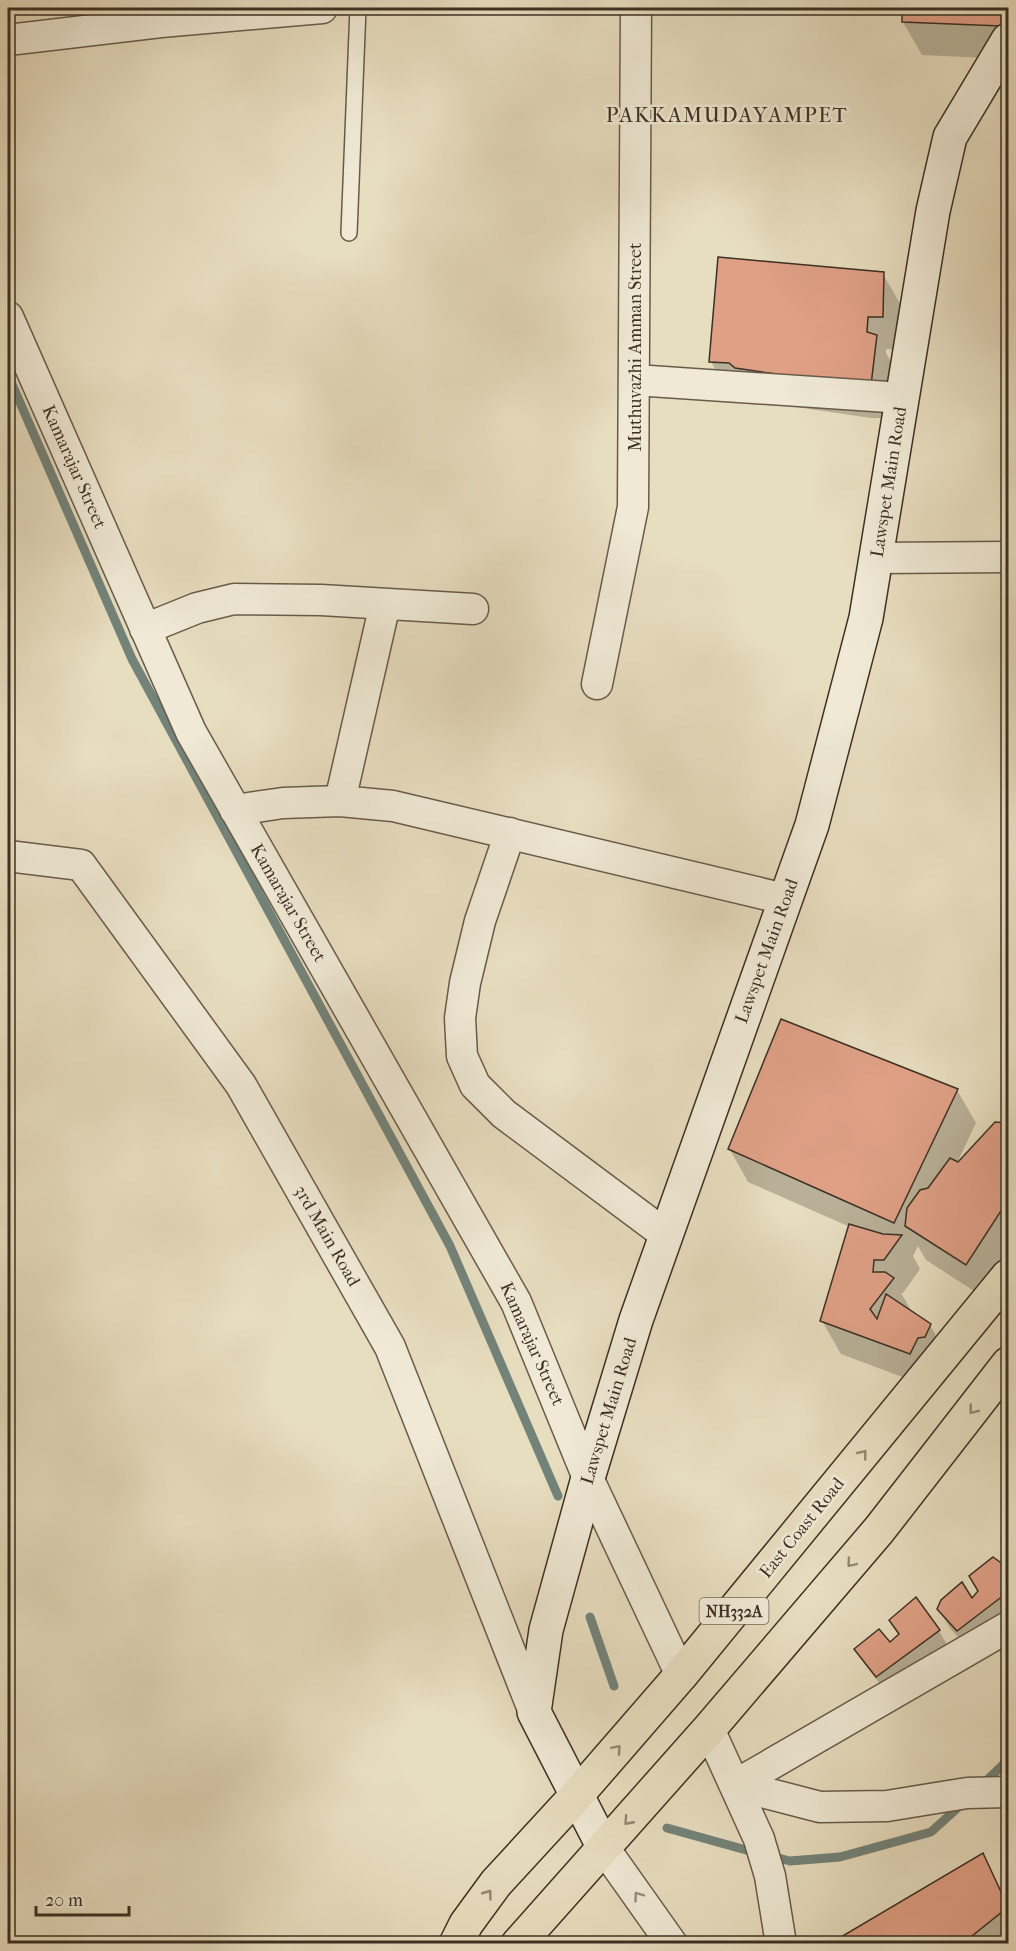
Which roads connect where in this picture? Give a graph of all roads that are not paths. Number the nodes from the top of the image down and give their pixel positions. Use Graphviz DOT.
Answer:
graph roads {
  1 [pos="322,8"];
  2 [pos="358,8"];
  3 [pos="636,8"];
  4 [pos="8,40"];
  5 [pos="1008,40"];
  6 [pos="348,233"];
  7 [pos="8,317"];
  8 [pos="635,380"];
  9 [pos="903,398"];
  10 [pos="1008,557"];
  11 [pos="876,558"];
  12 [pos="386,604"];
  13 [pos="473,609"];
  14 [pos="145,629"];
  15 [pos="597,684"];
  16 [pos="340,801"];
  17 [pos="235,810"];
  18 [pos="510,833"];
  19 [pos="8,856"];
  20 [pos="785,898"];
  21 [pos="666,1235"];
  22 [pos="1008,1276"];
  23 [pos="1008,1364"];
  24 [pos="588,1478"];
  25 [pos="1008,1627"];
  26 [pos="681,1676"];
  27 [pos="534,1712"];
  28 [pos="709,1729"];
  29 [pos="735,1785"];
  30 [pos="1008,1792"];
  31 [pos="576,1796"];
  32 [pos="604,1848"];
  33 [pos="456,1944"];
  34 [pos="518,1944"];
  35 [pos="672,1944"];
  36 [pos="781,1944"];
  1 -- 4 [label="street"];
  2 -- 6 [label="lane"];
  3 -- 8 [label="street, Muthuvazhi Amman Street"];
  5 -- 9 [label="street, Lawspet Main Road"];
  7 -- 14 [label="street, Kamarajar Street"];
  8 -- 9 [label="street"];
  8 -- 15 [label="street, Muthuvazhi Amman Street"];
  9 -- 11 [label="street, Lawspet Main Road"];
  10 -- 11 [label="street"];
  11 -- 20 [label="street, Lawspet Main Road"];
  12 -- 13 [label="street"];
  12 -- 14 [label="street"];
  12 -- 16 [label="street"];
  14 -- 17 [label="street, Kamarajar Street"];
  16 -- 17 [label="street"];
  16 -- 18 [label="street"];
  17 -- 24 [label="street, Kamarajar Street"];
  18 -- 20 [label="street"];
  18 -- 21 [label="street"];
  19 -- 27 [label="street, 3rd Main Road"];
  20 -- 21 [label="street, Lawspet Main Road"];
  21 -- 24 [label="street, Lawspet Main Road"];
  26 -- 22 [label="highway, East Coast Road / NH332A, one-way"];
  23 -- 28 [label="highway, NH332A, one-way"];
  24 -- 26 [label="street, Kamarajar Street"];
  24 -- 27 [label="street, Lawspet Main Road"];
  25 -- 29 [label="street"];
  31 -- 26 [label="highway, East Coast Road / NH332A, one-way"];
  27 -- 31 [label="street"];
  28 -- 29 [label="street"];
  28 -- 32 [label="highway, NH332A, one-way"];
  29 -- 30 [label="street"];
  29 -- 36 [label="street"];
  31 -- 32 [label="street"];
  33 -- 31 [label="highway, East Coast Road / NH332A, one-way"];
  32 -- 34 [label="highway, NH332A"];
  35 -- 32 [label="street, one-way"];
}
